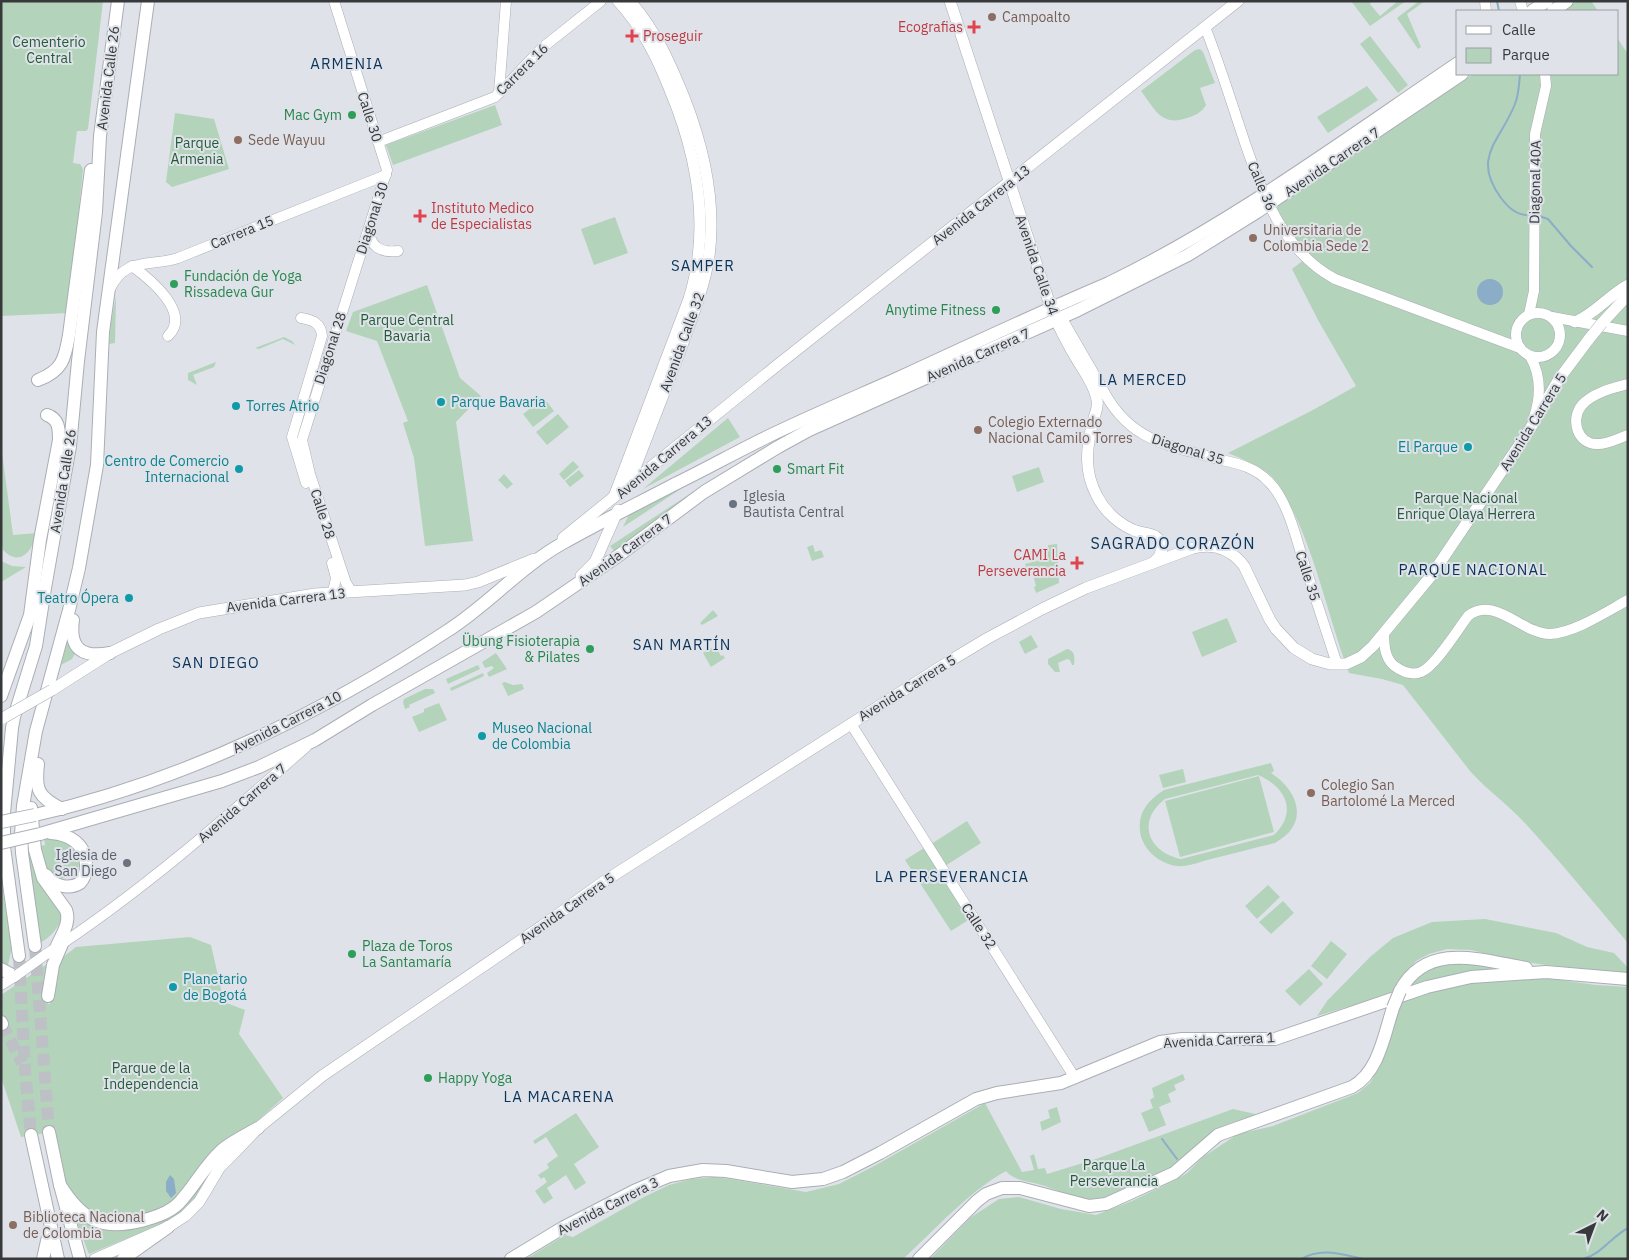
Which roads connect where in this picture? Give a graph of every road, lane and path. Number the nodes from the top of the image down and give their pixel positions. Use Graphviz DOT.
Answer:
graph roads {
  1 [pos="118,1"];
  2 [pos="148,1"];
  3 [pos="334,1"];
  4 [pos="506,1"];
  5 [pos="600,1"];
  6 [pos="618,1"];
  7 [pos="630,1"];
  8 [pos="950,1"];
  9 [pos="1238,1"];
  10 [pos="1547,1"];
  11 [pos="1534,10"];
  12 [pos="1205,27"];
  13 [pos="1456,65"];
  14 [pos="1460,75"];
  15 [pos="1545,75"];
  16 [pos="499,93"];
  17 [pos="100,136"];
  18 [pos="378,142"];
  19 [pos="386,175"];
  20 [pos="1010,183"];
  21 [pos="1266,199"];
  22 [pos="369,227"];
  23 [pos="398,250"];
  24 [pos="358,261"];
  25 [pos="155,262"];
  26 [pos="132,266"];
  27 [pos="155,285"];
  28 [pos="1628,285"];
  29 [pos="1534,292"];
  30 [pos="108,295"];
  31 [pos="1628,295"];
  32 [pos="1529,314"];
  33 [pos="1056,315"];
  34 [pos="1550,316"];
  35 [pos="302,318"];
  36 [pos="1575,322"];
  37 [pos="1518,325"];
  38 [pos="1628,331"];
  39 [pos="168,336"];
  40 [pos="1492,337"];
  41 [pos="1520,348"];
  42 [pos="1077,353"];
  43 [pos="1530,356"];
  44 [pos="38,380"];
  45 [pos="1628,384"];
  46 [pos="1106,398"];
  47 [pos="47,414"];
  48 [pos="1530,429"];
  49 [pos="298,434"];
  50 [pos="1628,435"];
  51 [pos="644,442"];
  52 [pos="665,456"];
  53 [pos="627,488"];
  54 [pos="1276,490"];
  55 [pos="613,500"];
  56 [pos="616,514"];
  57 [pos="46,541"];
  58 [pos="541,556"];
  59 [pos="1152,564"];
  60 [pos="80,568"];
  61 [pos="40,588"];
  62 [pos="351,591"];
  63 [pos="333,592"];
  64 [pos="1628,600"];
  65 [pos="1384,633"];
  66 [pos="494,637"];
  67 [pos="110,653"];
  68 [pos="1337,664"];
  69 [pos="51,686"];
  70 [pos="1,696"];
  71 [pos="5,718"];
  72 [pos="851,724"];
  73 [pos="315,740"];
  74 [pos="1,752"];
  75 [pos="28,779"];
  76 [pos="62,809"];
  77 [pos="3,817"];
  78 [pos="1,829"];
  79 [pos="43,833"];
  80 [pos="1,843"];
  81 [pos="35,850"];
  82 [pos="35,946"];
  83 [pos="54,949"];
  84 [pos="19,956"];
  85 [pos="1,969"];
  86 [pos="1546,972"];
  87 [pos="16,975"];
  88 [pos="1628,979"];
  89 [pos="1,985"];
  90 [pos="48,996"];
  91 [pos="1075,1078"];
  92 [pos="258,1128"];
  93 [pos="49,1132"];
  94 [pos="31,1135"];
  95 [pos="711,1170"];
  96 [pos="39,1173"];
  97 [pos="60,1185"];
  98 [pos="49,1219"];
  99 [pos="168,1227"];
  100 [pos="93,1258"];
  101 [pos="43,1259"];
  102 [pos="58,1259"];
  103 [pos="65,1259"];
  104 [pos="80,1259"];
  105 [pos="123,1259"];
  106 [pos="510,1259"];
  107 [pos="919,1259"];
  1 -- 17 [label="main road, Avenida Calle 26"];
  2 -- 30 [label="main road, Avenida Calle 26"];
  3 -- 18 [label="street, Calle 30"];
  4 -- 16 [label="street"];
  5 -- 16 [label="street, Carrera 16"];
  6 -- 55 [label="main road, Avenida Calle 32"];
  7 -- 51 [label="main road, Avenida Calle 32"];
  8 -- 20 [label="main road, Avenida Calle 34"];
  9 -- 12 [label="main road, Avenida Carrera 13"];
  10 -- 11 [label="main road"];
  12 -- 20 [label="main road, Avenida Carrera 13"];
  12 -- 21 [label="street, Calle 36"];
  13 -- 21 [label="main road, Avenida Carrera 7"];
  14 -- 21 [label="main road, Avenida Carrera 7"];
  15 -- 29 [label="street, Diagonal 40A"];
  16 -- 18 [label="street, Carrera 16"];
  17 -- 44 [label="main road"];
  17 -- 57 [label="main road, Avenida Calle 26"];
  18 -- 19 [label="street, Calle 30"];
  19 -- 22 [label="street, Diagonal 30"];
  19 -- 25 [label="street, Carrera 15"];
  20 -- 33 [label="main road, Avenida Calle 34"];
  20 -- 52 [label="main road, Avenida Carrera 13"];
  21 -- 33 [label="main road, Avenida Carrera 7"];
  21 -- 40 [label="street, Calle 36"];
  22 -- 23 [label="street"];
  22 -- 24 [label="street, Diagonal 30"];
  24 -- 49 [label="street, Diagonal 28"];
  25 -- 26 [label="street, Carrera 15"];
  25 -- 27 [label="street"];
  26 -- 27 [label="street"];
  26 -- 30 [label="street"];
  27 -- 39 [label="street"];
  28 -- 36 [label="main road"];
  29 -- 32 [label="street, Diagonal 40A"];
  29 -- 34 [label="street"];
  30 -- 60 [label="main road, Avenida Calle 26"];
  31 -- 48 [label="main road, Avenida Carrera 5, bridge"];
  32 -- 34 [label="street"];
  32 -- 37 [label="street"];
  33 -- 42 [label="main road, Avenida Calle 34"];
  33 -- 56 [label="main road, Avenida Carrera 7"];
  33 -- 66 [label="main road, Avenida Carrera 7"];
  34 -- 36 [label="street"];
  34 -- 43 [label="street"];
  35 -- 49 [label="street, Diagonal 28"];
  36 -- 38 [label="street"];
  37 -- 40 [label="street"];
  37 -- 41 [label="street"];
  40 -- 41 [label="street, Calle 36"];
  41 -- 43 [label="street"];
  42 -- 46 [label="street, Avenida Calle 34"];
  42 -- 59 [label="main road, Avenida Calle 34"];
  43 -- 48 [label="street"];
  45 -- 50 [label="street"];
  46 -- 54 [label="street, Diagonal 35"];
  47 -- 57 [label="main road"];
  48 -- 65 [label="main road, Avenida Carrera 5"];
  49 -- 62 [label="street, Calle 28"];
  49 -- 63 [label="street, Calle 28"];
  51 -- 52 [label="main road"];
  51 -- 53 [label="main road, Avenida Calle 32"];
  52 -- 53 [label="main road, Avenida Carrera 13"];
  53 -- 55 [label="main road, Avenida Carrera 13"];
  53 -- 56 [label="main road, Avenida Calle 32"];
  54 -- 68 [label="street, Calle 35"];
  55 -- 58 [label="main road, Avenida Carrera 13"];
  56 -- 58 [label="main road, Avenida Carrera 7"];
  56 -- 66 [label="main road, Avenida Carrera 7"];
  57 -- 61 [label="main road"];
  58 -- 62 [label="main road, Avenida Carrera 13"];
  58 -- 76 [label="main road, Avenida Carrera 10"];
  59 -- 68 [label="main road, Avenida Carrera 5"];
  59 -- 72 [label="main road, Avenida Carrera 5"];
  60 -- 67 [label="main road"];
  60 -- 69 [label="main road, Avenida Calle 26"];
  61 -- 70 [label="main road"];
  61 -- 71 [label="main road"];
  62 -- 63 [label="main road, Avenida Carrera 13"];
  63 -- 67 [label="main road, Avenida Carrera 13"];
  64 -- 65 [label="street"];
  65 -- 68 [label="main road, Avenida Carrera 5"];
  66 -- 73 [label="main road, Avenida Carrera 7"];
  67 -- 69 [label="main road, Avenida Carrera 13"];
  69 -- 71 [label="main road, Avenida Carrera 13, bridge"];
  69 -- 75 [label="main road, Avenida Calle 26"];
  69 -- 76 [label="main road"];
  71 -- 74 [label="main road"];
  71 -- 77 [label="main road"];
  72 -- 91 [label="street, Calle 32"];
  72 -- 92 [label="main road, Avenida Carrera 5"];
  73 -- 79 [label="main road, Avenida Carrera 10"];
  73 -- 83 [label="street, Avenida Carrera 7"];
  75 -- 81 [label="main road"];
  75 -- 82 [label="main road, Avenida Calle 26"];
  76 -- 77 [label="main road, Avenida Carrera 10, bridge"];
  77 -- 78 [label="main road"];
  77 -- 84 [label="main road"];
  79 -- 80 [label="main road, Avenida Carrera 10, bridge"];
  79 -- 81 [label="main road"];
  81 -- 83 [label="main road"];
  83 -- 87 [label="street, Avenida Carrera 7, bridge"];
  83 -- 90 [label="main road"];
  85 -- 87 [label="main road"];
  86 -- 88 [label="main road, Avenida Carrera 1"];
  86 -- 91 [label="main road, Avenida Carrera 1"];
  86 -- 107 [label="main road, bridge"];
  87 -- 89 [label="street, Avenida Carrera 7"];
  91 -- 95 [label="main road, Avenida Carrera 1"];
  92 -- 97 [label="main road"];
  92 -- 99 [label="main road, Avenida Carrera 5"];
  93 -- 97 [label="main road"];
  94 -- 96 [label="main road"];
  95 -- 106 [label="main road, Avenida Carrera 3"];
  96 -- 98 [label="main road"];
  96 -- 103 [label="main road"];
  97 -- 100 [label="main road"];
  97 -- 104 [label="main road"];
  98 -- 101 [label="main road"];
  98 -- 102 [label="main road"];
  99 -- 100 [label="main road, Avenida Carrera 5"];
  99 -- 105 [label="main road"];
}
